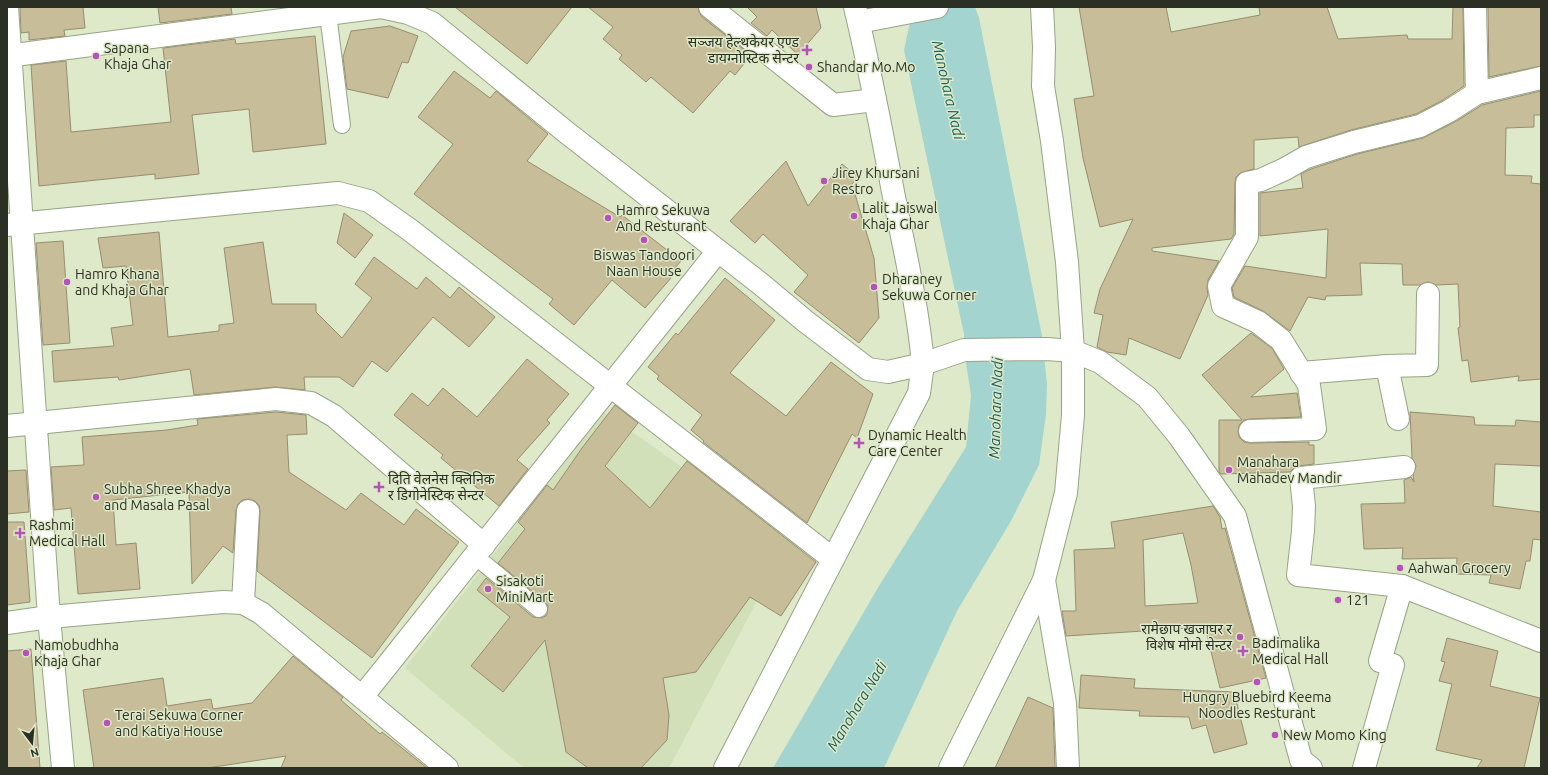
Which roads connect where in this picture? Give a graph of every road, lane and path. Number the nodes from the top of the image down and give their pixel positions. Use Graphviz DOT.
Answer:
graph roads {
  1 [pos="7,7"];
  2 [pos="710,7"];
  3 [pos="937,7"];
  4 [pos="1042,7"];
  5 [pos="1475,7"];
  6 [pos="328,14"];
  7 [pos="857,15"];
  8 [pos="9,56"];
  9 [pos="1541,78"];
  10 [pos="1477,93"];
  11 [pos="875,100"];
  12 [pos="342,125"];
  13 [pos="14,224"];
  14 [pos="718,251"];
  15 [pos="1428,294"];
  16 [pos="1073,351"];
  17 [pos="923,364"];
  18 [pos="1387,366"];
  19 [pos="1301,373"];
  20 [pos="610,386"];
  21 [pos="1398,419"];
  22 [pos="36,423"];
  23 [pos="7,426"];
  24 [pos="1250,432"];
  25 [pos="1404,467"];
  26 [pos="248,511"];
  27 [pos="479,551"];
  28 [pos="833,559"];
  29 [pos="1044,580"];
  30 [pos="1402,586"];
  31 [pos="243,603"];
  32 [pos="539,609"];
  33 [pos="50,617"];
  34 [pos="7,623"];
  35 [pos="1541,642"];
  36 [pos="362,697"];
  37 [pos="63,768"];
  38 [pos="447,768"];
  39 [pos="725,768"];
  40 [pos="950,768"];
  41 [pos="1068,768"];
  42 [pos="1311,768"];
  43 [pos="1364,768"];
  1 -- 8 [label="street"];
  2 -- 11 [label="street"];
  3 -- 7 [label="street"];
  4 -- 16 [label="street"];
  5 -- 10 [label="street"];
  6 -- 8 [label="street"];
  6 -- 12 [label="lane"];
  6 -- 14 [label="street"];
  7 -- 11 [label="street"];
  8 -- 13 [label="street"];
  9 -- 10 [label="street"];
  10 -- 19 [label="street"];
  11 -- 17 [label="street"];
  13 -- 20 [label="street"];
  13 -- 22 [label="street"];
  14 -- 17 [label="street"];
  14 -- 20 [label="street"];
  15 -- 18 [label="street"];
  16 -- 17 [label="street"];
  16 -- 29 [label="street"];
  16 -- 42 [label="street"];
  17 -- 28 [label="street"];
  18 -- 19 [label="street"];
  18 -- 21 [label="street"];
  19 -- 24 [label="street"];
  20 -- 27 [label="street"];
  20 -- 28 [label="street"];
  22 -- 23 [label="street"];
  22 -- 27 [label="street"];
  22 -- 33 [label="street"];
  25 -- 30 [label="street"];
  26 -- 31 [label="street"];
  27 -- 32 [label="lane"];
  27 -- 36 [label="street"];
  28 -- 39 [label="street"];
  29 -- 40 [label="street"];
  29 -- 41 [label="street"];
  30 -- 35 [label="street"];
  30 -- 43 [label="street"];
  31 -- 33 [label="street"];
  31 -- 36 [label="street"];
  33 -- 34 [label="street"];
  33 -- 37 [label="street"];
  36 -- 38 [label="street"];
}
